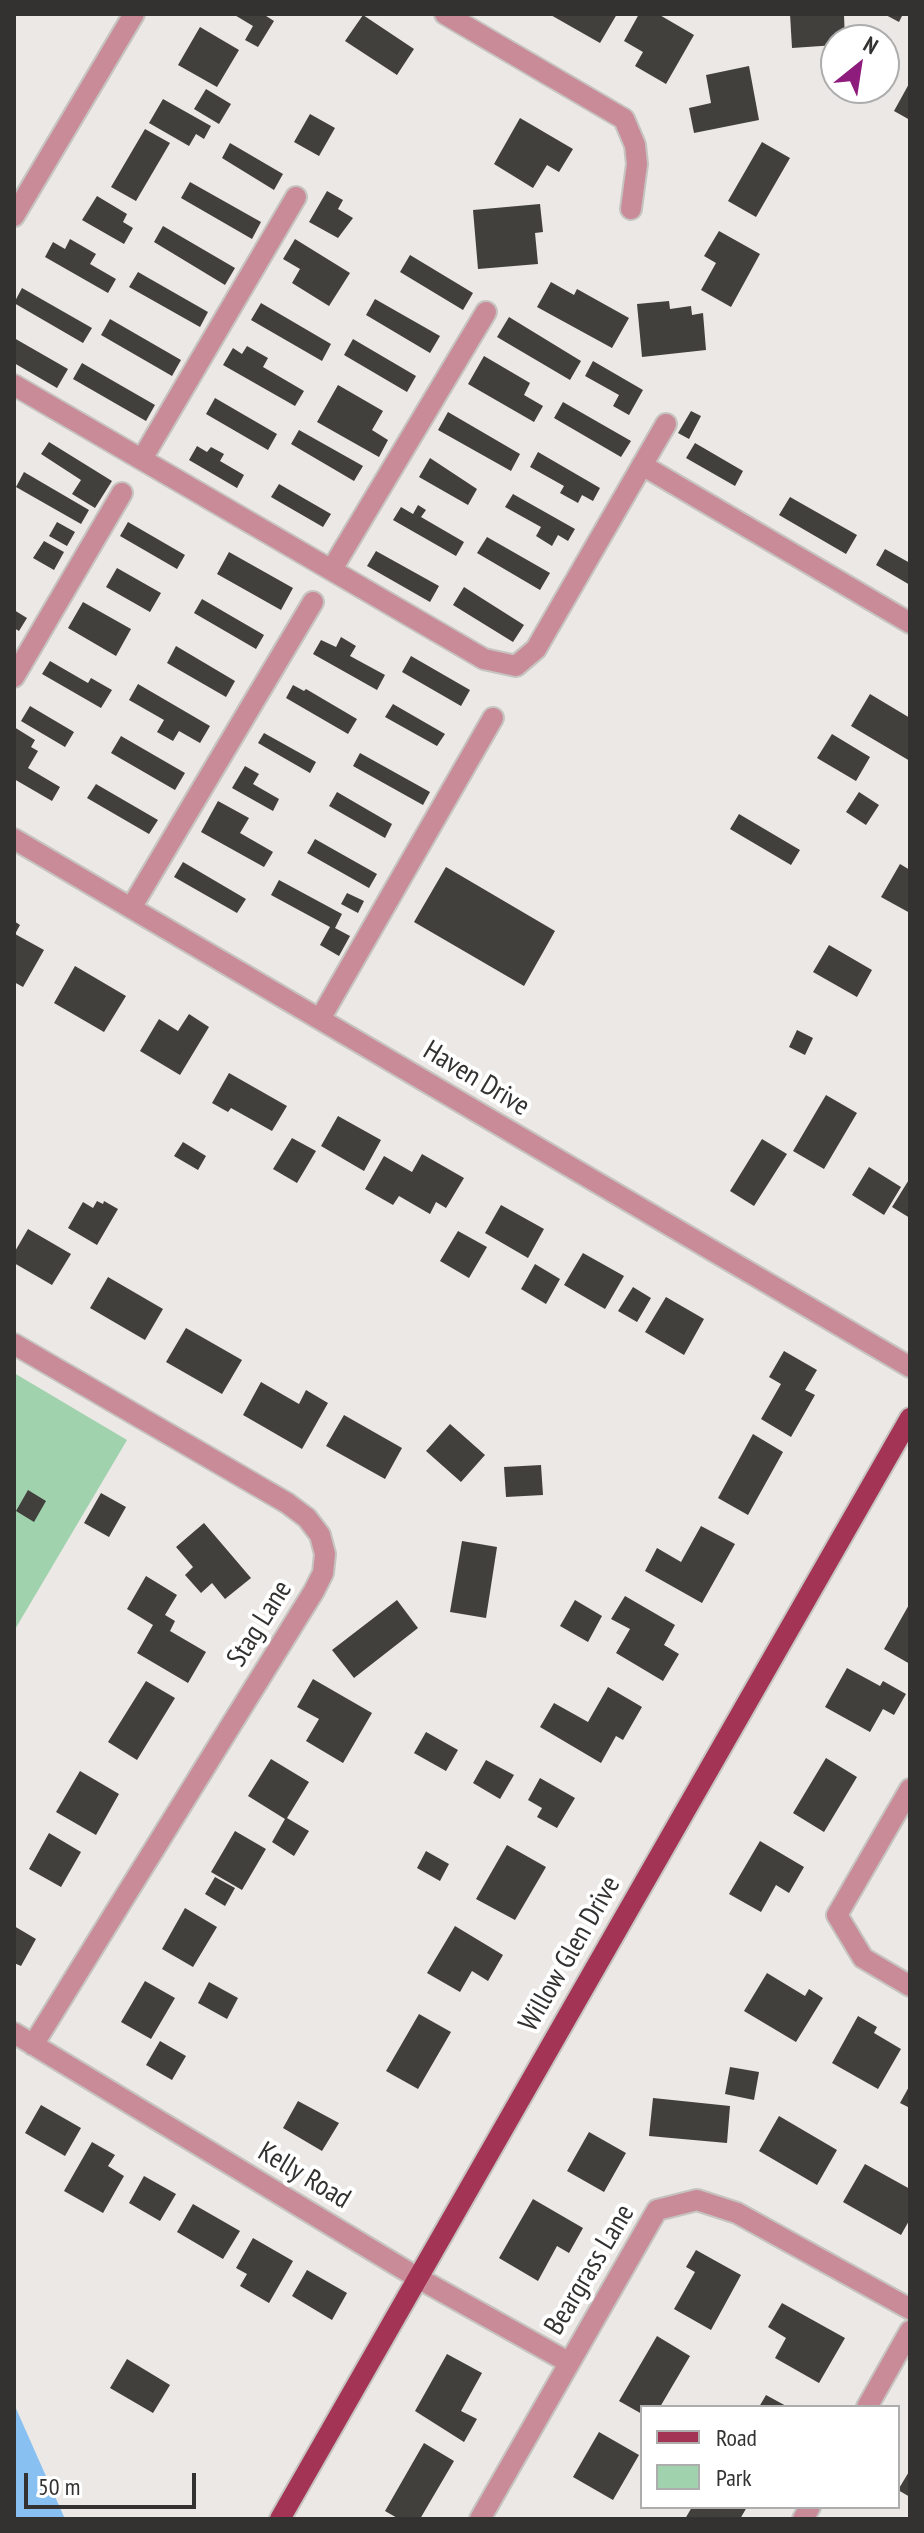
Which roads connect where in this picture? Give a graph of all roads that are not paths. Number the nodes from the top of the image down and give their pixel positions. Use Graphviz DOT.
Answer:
graph roads {
  1 [pos="134,14"];
  2 [pos="445,14"];
  3 [pos="296,197"];
  4 [pos="631,209"];
  5 [pos="14,216"];
  6 [pos="486,312"];
  7 [pos="14,385"];
  8 [pos="666,424"];
  9 [pos="142,459"];
  10 [pos="642,465"];
  11 [pos="122,493"];
  12 [pos="332,569"];
  13 [pos="313,602"];
  14 [pos="910,623"];
  15 [pos="14,677"];
  16 [pos="493,718"];
  17 [pos="14,839"];
  18 [pos="131,908"];
  19 [pos="320,1019"];
  20 [pos="14,1344"];
  21 [pos="910,1367"];
  22 [pos="910,1418"];
  23 [pos="910,1789"];
  24 [pos="910,1986"];
  25 [pos="14,2033"];
  26 [pos="33,2045"];
  27 [pos="418,2278"];
  28 [pos="910,2309"];
  29 [pos="910,2331"];
  30 [pos="568,2362"];
  31 [pos="868,2405"];
  32 [pos="280,2519"];
  33 [pos="480,2519"];
  1 -- 5 [label="street"];
  2 -- 4 [label="street"];
  3 -- 9 [label="street"];
  6 -- 12 [label="street"];
  7 -- 9 [label="street"];
  8 -- 10 [label="street"];
  9 -- 12 [label="street"];
  10 -- 12 [label="street"];
  10 -- 14 [label="street"];
  11 -- 15 [label="street"];
  13 -- 18 [label="street"];
  16 -- 19 [label="street"];
  17 -- 18 [label="street, Haven Drive"];
  18 -- 19 [label="street, Haven Drive"];
  19 -- 21 [label="street, Haven Drive"];
  20 -- 26 [label="street, Stag Lane"];
  22 -- 27 [label="main road, Willow Glen Drive"];
  23 -- 24 [label="street"];
  25 -- 26 [label="street, Kelly Road"];
  26 -- 27 [label="street, Kelly Road"];
  27 -- 30 [label="street, Kelly Road"];
  27 -- 32 [label="main road, Willow Glen Drive"];
  28 -- 30 [label="street, Beargrass Lane"];
  29 -- 31 [label="street"];
  30 -- 33 [label="street, Beargrass Lane"];
}
